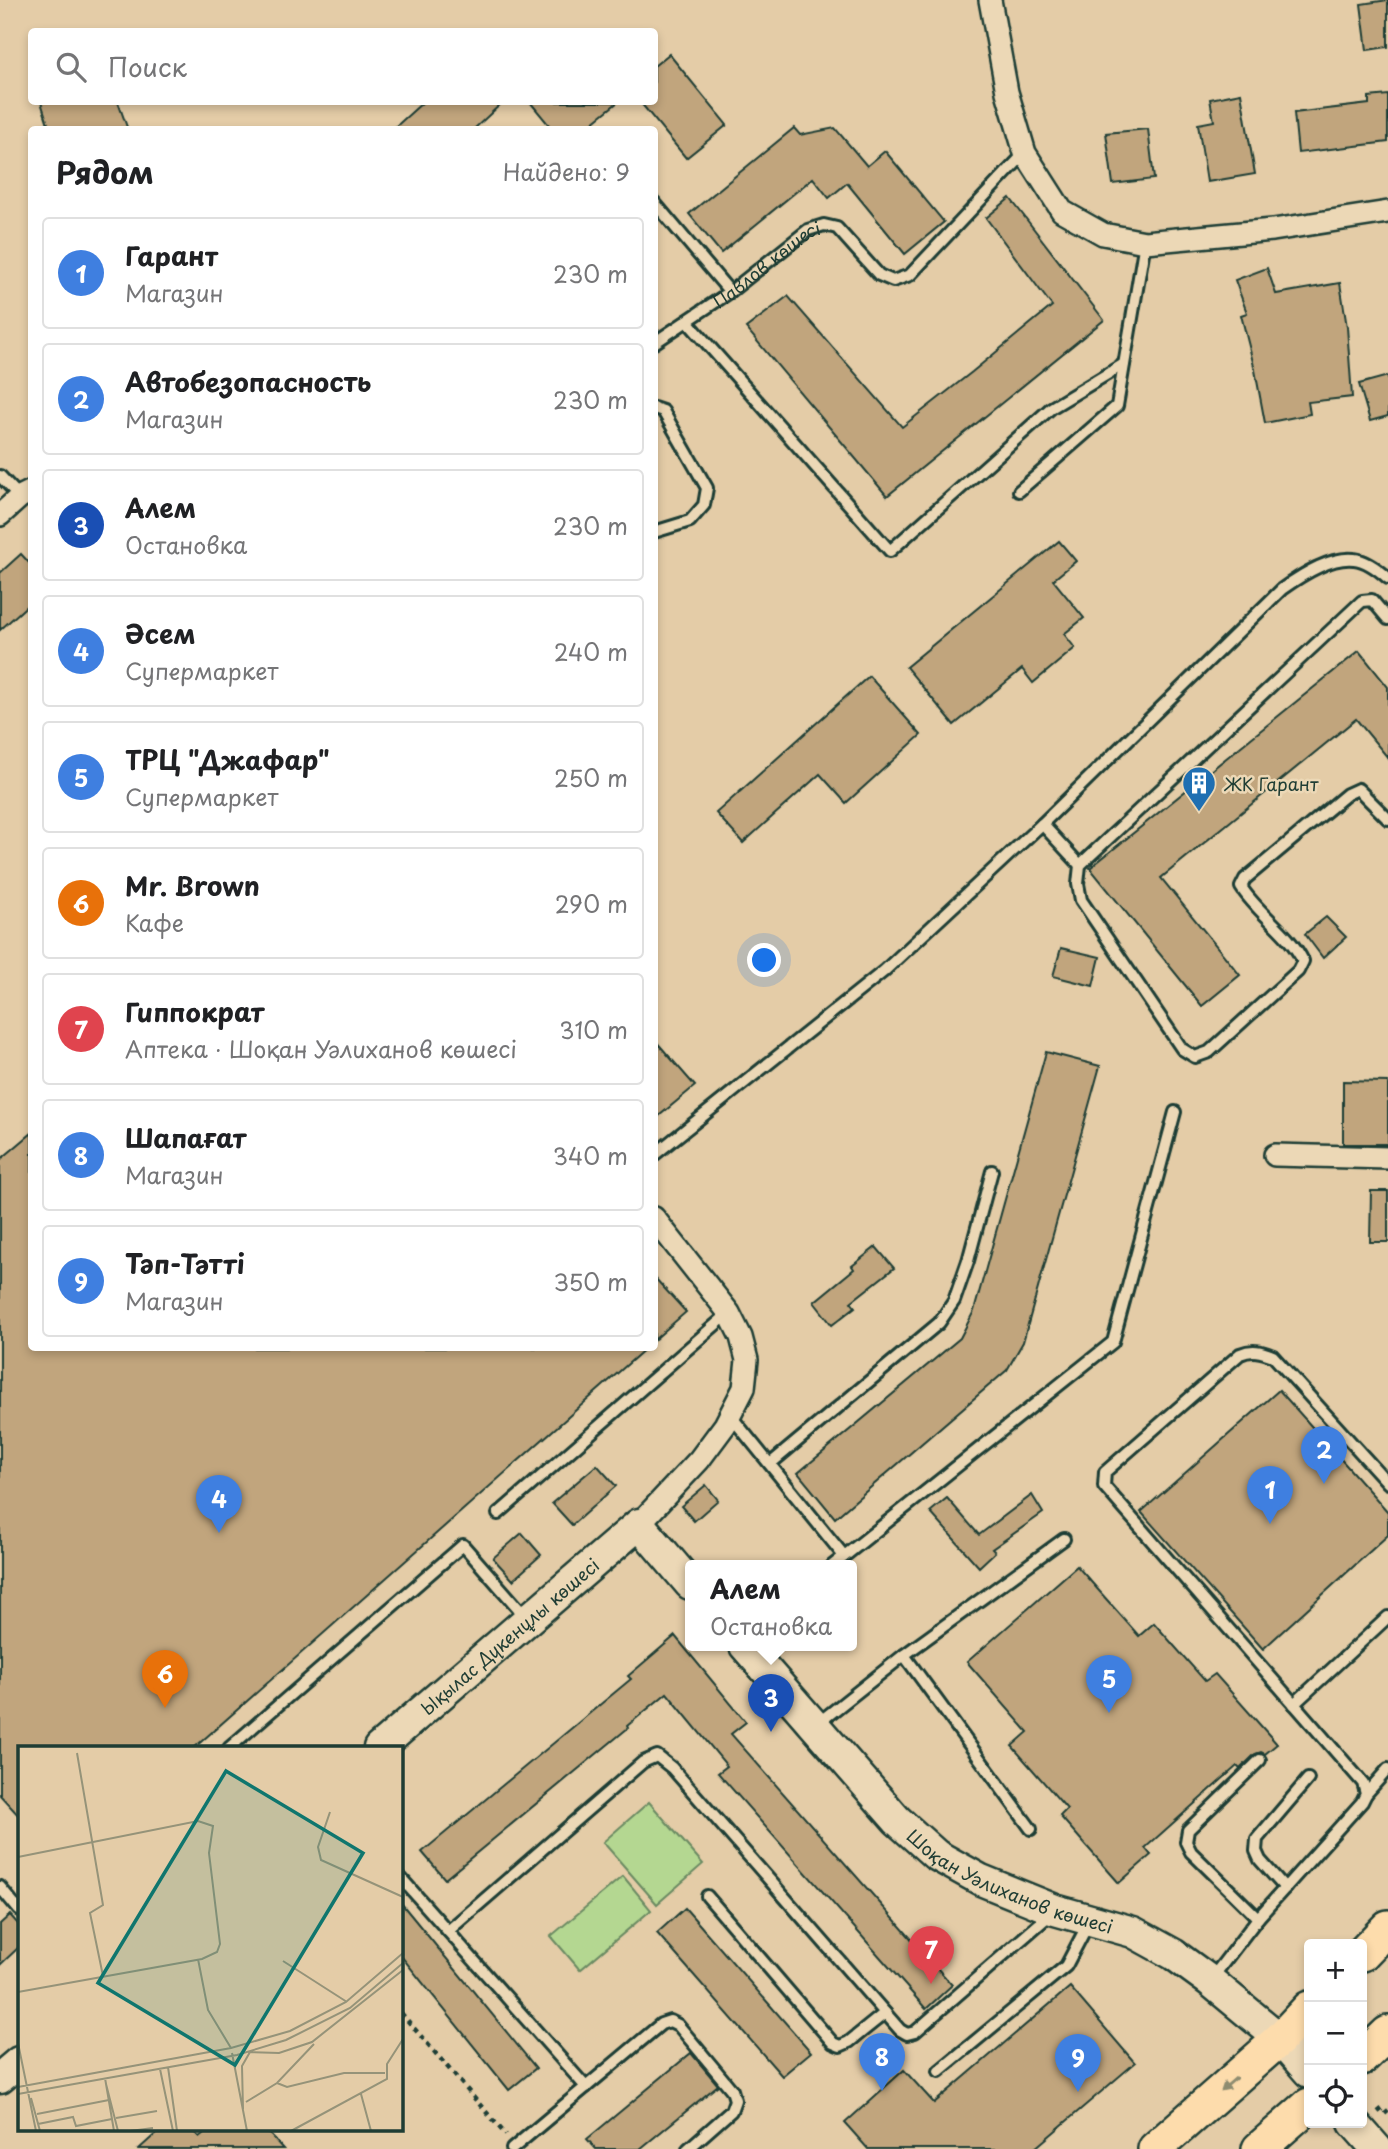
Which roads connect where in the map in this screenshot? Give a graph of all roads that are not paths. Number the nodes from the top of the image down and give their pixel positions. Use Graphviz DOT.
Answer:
graph roads {
  1 [pos="990,0"];
  2 [pos="1025,153"];
  3 [pos="658,207"];
  4 [pos="1388,212"];
  5 [pos="1145,242"];
  6 [pos="730,292"];
  7 [pos="687,321"];
  8 [pos="658,338"];
  9 [pos="1124,364"];
  10 [pos="658,409"];
  11 [pos="0,476"];
  12 [pos="1019,491"];
  13 [pos="26,494"];
  14 [pos="0,515"];
  15 [pos="658,531"];
  16 [pos="1388,578"];
  17 [pos="1388,620"];
  18 [pos="1388,819"];
  19 [pos="1042,824"];
  20 [pos="1080,865"];
  21 [pos="1175,1112"];
  22 [pos="658,1152"];
  23 [pos="1275,1155"];
  24 [pos="1388,1158"];
  25 [pos="992,1171"];
  26 [pos="658,1223"];
  27 [pos="729,1312"];
  28 [pos="730,1415"];
  29 [pos="769,1464"];
  30 [pos="1388,1483"];
  31 [pos="498,1514"];
  32 [pos="639,1524"];
  33 [pos="1064,1539"];
  34 [pos="844,1556"];
  35 [pos="839,1560"];
  36 [pos="685,1577"];
  37 [pos="1388,1617"];
  38 [pos="528,1619"];
  39 [pos="749,1651"];
  40 [pos="904,1656"];
  41 [pos="1294,1704"];
  42 [pos="815,1726"];
  43 [pos="231,1746"];
  44 [pos="381,1746"];
  45 [pos="1260,1760"];
  46 [pos="1388,1769"];
  47 [pos="1308,1779"];
  48 [pos="1366,1794"];
  49 [pos="1031,1829"];
  50 [pos="402,1879"];
  51 [pos="0,1887"];
  52 [pos="1285,1888"];
  53 [pos="707,1896"];
  54 [pos="18,1909"];
  55 [pos="1055,1910"];
  56 [pos="1258,1919"];
  57 [pos="1091,1920"];
  58 [pos="1388,1927"];
  59 [pos="448,1931"];
  60 [pos="1367,1949"];
  61 [pos="1210,1981"];
  62 [pos="885,2013"];
  63 [pos="1304,2013"];
  64 [pos="1388,2033"];
  65 [pos="1280,2039"];
  66 [pos="1367,2053"];
  67 [pos="18,2063"];
  68 [pos="1304,2066"];
  69 [pos="939,2071"];
  70 [pos="0,2078"];
  71 [pos="586,2087"];
  72 [pos="1304,2109"];
  73 [pos="1358,2128"];
  74 [pos="514,2148"];
  75 [pos="688,2149"];
  76 [pos="1154,2149"];
  77 [pos="1259,2149"];
  78 [pos="1377,2149"];
  1 -- 2 [label="street"];
  2 -- 5 [label="street"];
  2 -- 6 [label="lane, Павлов көшесі"];
  3 -- 6 [label="lane"];
  4 -- 5 [label="street"];
  5 -- 9 [label="lane"];
  6 -- 7 [label="lane, Павлов көшесі"];
  7 -- 8 [label="lane, Павлов көшесі"];
  7 -- 9 [label="lane"];
  9 -- 12 [label="lane"];
  10 -- 15 [label="lane"];
  11 -- 13 [label="lane"];
  13 -- 14 [label="street"];
  16 -- 19 [label="lane"];
  17 -- 20 [label="lane"];
  18 -- 20 [label="lane"];
  19 -- 20 [label="lane"];
  19 -- 22 [label="lane"];
  21 -- 34 [label="lane"];
  23 -- 24 [label="street"];
  25 -- 29 [label="lane"];
  26 -- 27 [label="street"];
  27 -- 28 [label="street"];
  27 -- 31 [label="lane"];
  28 -- 29 [label="lane"];
  28 -- 32 [label="street"];
  29 -- 34 [label="lane"];
  30 -- 41 [label="lane"];
  32 -- 36 [label="street"];
  32 -- 38 [label="street, Ықылас Дүкенұлы көшесі"];
  33 -- 40 [label="lane"];
  34 -- 35 [label="lane"];
  37 -- 41 [label="lane"];
  38 -- 43 [label="lane"];
  38 -- 44 [label="street, Ықылас Дүкенұлы көшесі"];
  39 -- 42 [label="street, Шоқан Уәлиханов көшесі"];
  40 -- 42 [label="lane"];
  40 -- 49 [label="lane"];
  41 -- 48 [label="lane"];
  42 -- 55 [label="street, Шоқан Уәлиханов көшесі"];
  45 -- 56 [label="lane"];
  46 -- 48 [label="lane"];
  47 -- 52 [label="lane"];
  48 -- 52 [label="lane"];
  50 -- 59 [label="lane"];
  51 -- 54 [label="lane"];
  52 -- 56 [label="lane"];
  53 -- 62 [label="lane"];
  55 -- 57 [label="street, Шоқан Уәлиханов көшесі"];
  55 -- 62 [label="lane"];
  56 -- 61 [label="lane"];
  57 -- 61 [label="street, Шоқан Уәлиханов көшесі"];
  57 -- 69 [label="lane"];
  58 -- 60 [label="main road"];
  59 -- 62 [label="lane"];
  59 -- 71 [label="lane"];
  61 -- 65 [label="street, Шоқан Уәлиханов көшесі"];
  63 -- 65 [label="main road"];
  64 -- 66 [label="main road"];
  65 -- 68 [label="street, Шоқан Уәлиханов көшесі"];
  65 -- 76 [label="main road, one-way"];
  67 -- 70 [label="street"];
  71 -- 74 [label="lane"];
  71 -- 75 [label="lane"];
  72 -- 77 [label="main road"];
  73 -- 78 [label="street"];
}
